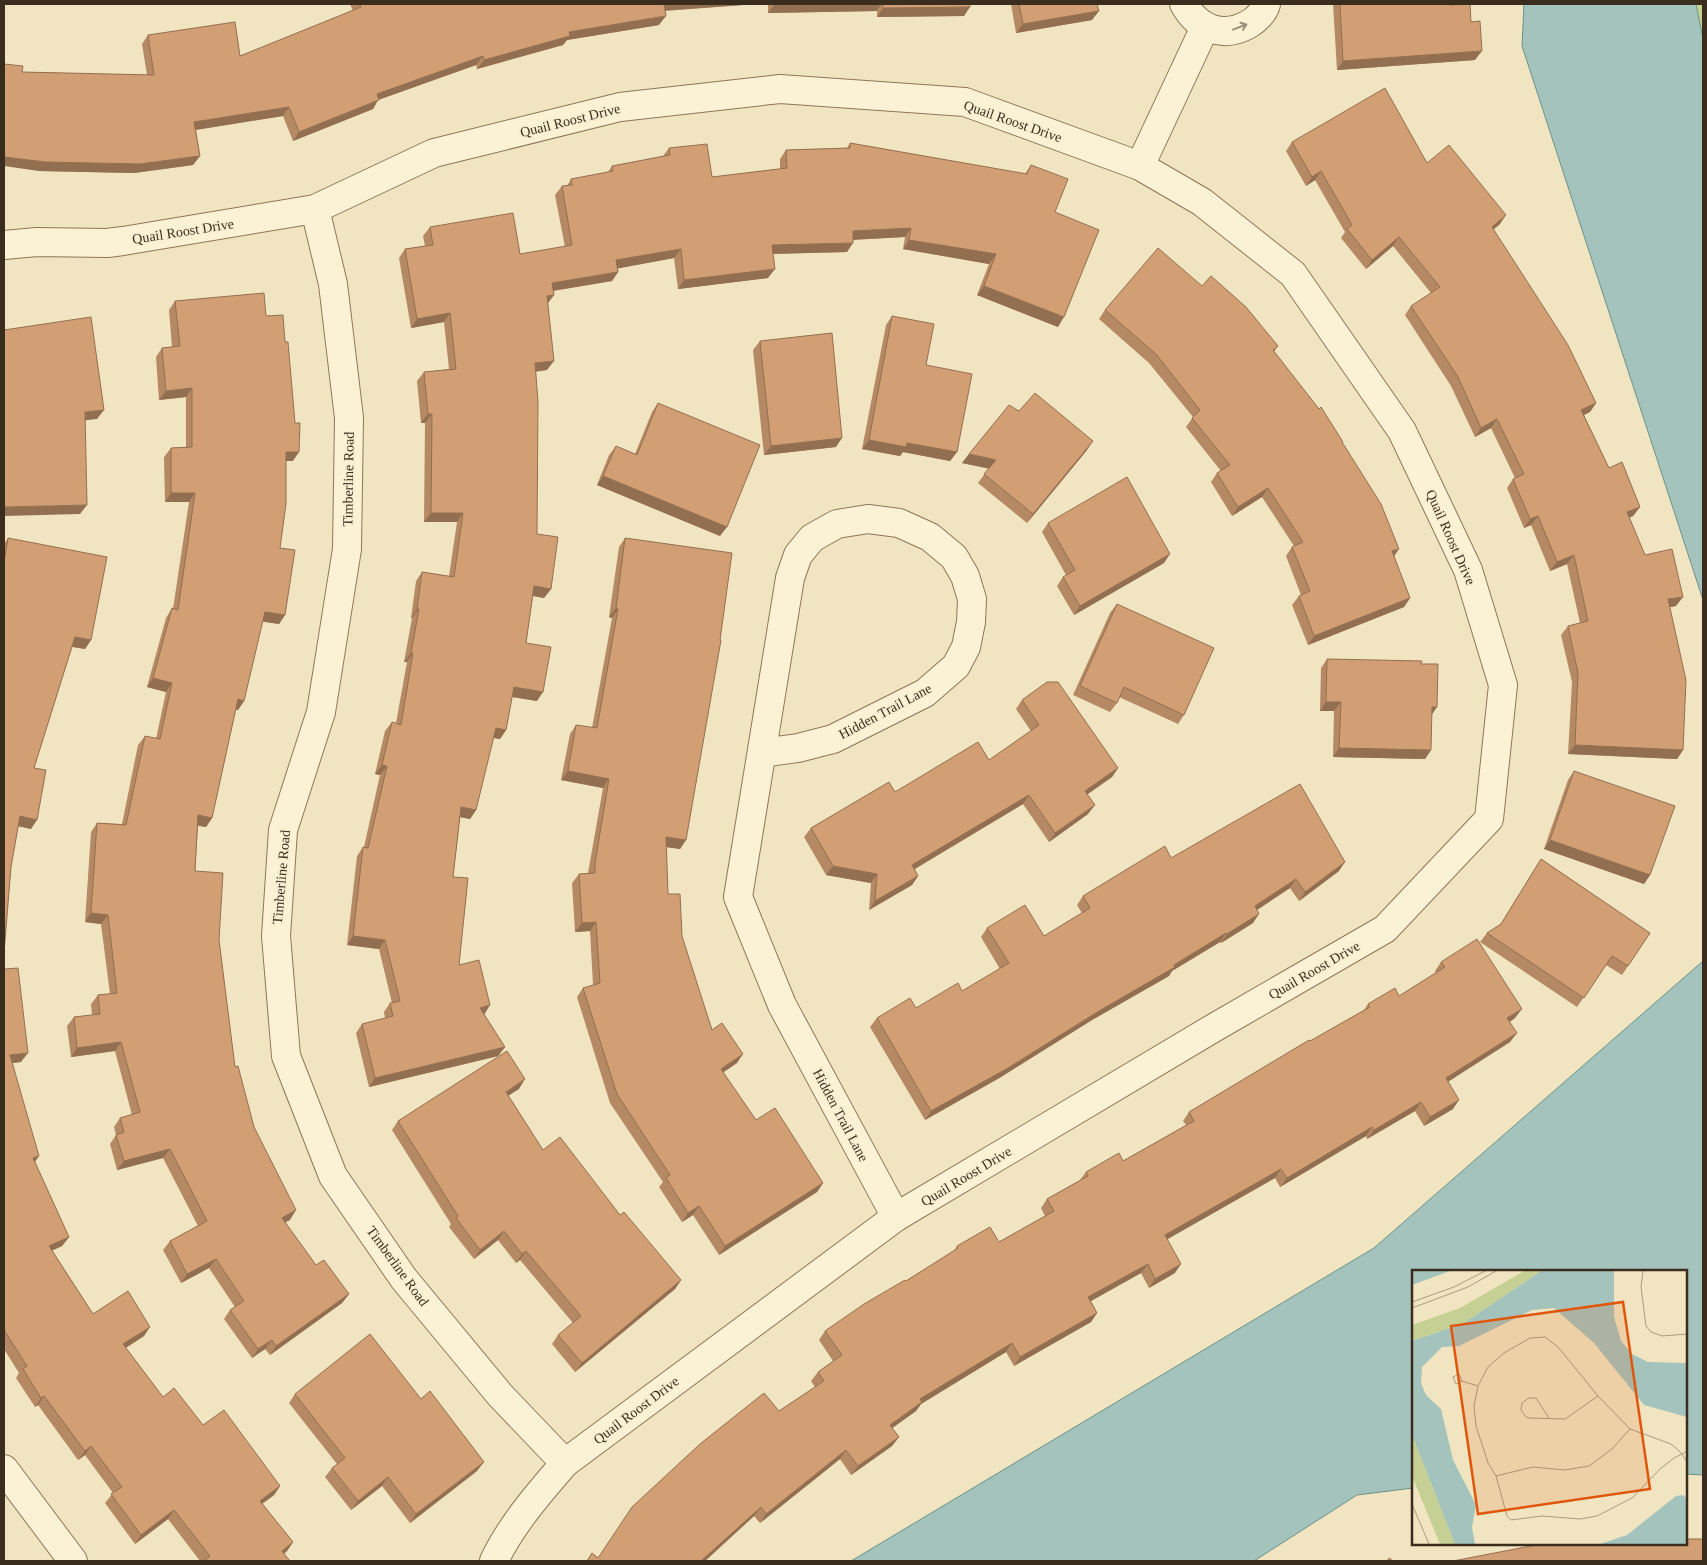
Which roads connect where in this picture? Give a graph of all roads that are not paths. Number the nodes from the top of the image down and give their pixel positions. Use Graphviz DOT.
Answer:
graph roads {
  1 [pos="1184,4"];
  2 [pos="1266,4"];
  3 [pos="1205,27"];
  4 [pos="1140,166"];
  5 [pos="315,209"];
  6 [pos="4,245"];
  7 [pos="762,753"];
  8 [pos="896,1217"];
  9 [pos="565,1463"];
  10 [pos="4,1469"];
  11 [pos="73,1561"];
  12 [pos="494,1561"];
  1 -- 3 [label="street"];
  3 -- 2 [label="street, one-way"];
  3 -- 4 [label="street"];
  4 -- 5 [label="street, Quail Roost Drive"];
  4 -- 8 [label="street, Quail Roost Drive"];
  5 -- 6 [label="street, Quail Roost Drive"];
  5 -- 9 [label="street, Timberline Road"];
  7 -- 7 [label="street, Hidden Trail Lane"];
  7 -- 8 [label="street, Hidden Trail Lane"];
  8 -- 9 [label="street, Quail Roost Drive"];
  9 -- 12 [label="street, Quail Roost Drive"];
  10 -- 11 [label="street"];
}
